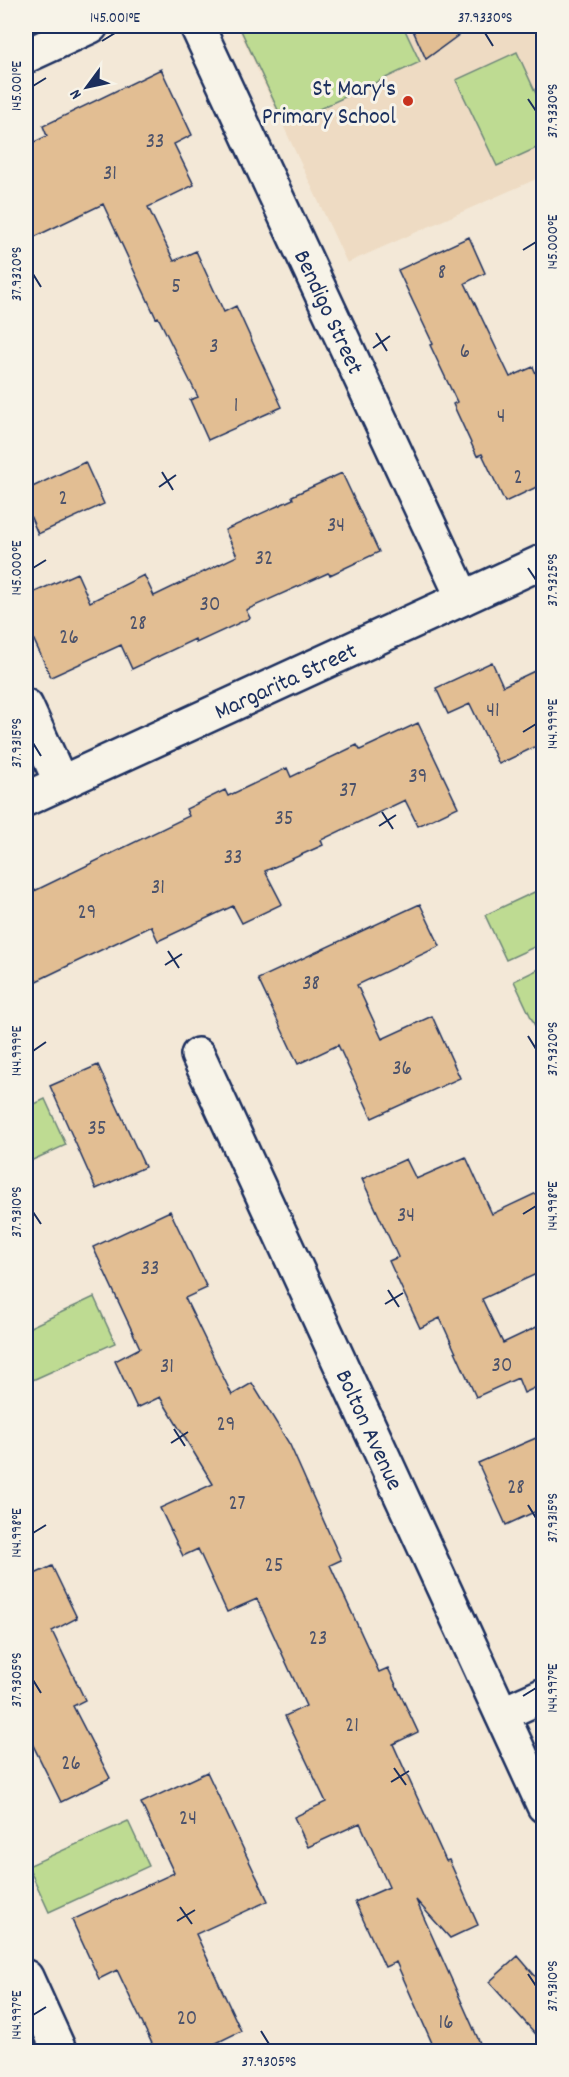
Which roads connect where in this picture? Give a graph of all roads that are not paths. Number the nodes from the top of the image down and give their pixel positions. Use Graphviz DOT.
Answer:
graph roads {
  1 [pos="90,26"];
  2 [pos="197,26"];
  3 [pos="26,56"];
  4 [pos="543,561"];
  5 [pos="463,598"];
  6 [pos="26,706"];
  7 [pos="61,783"];
  8 [pos="26,799"];
  9 [pos="198,1055"];
  10 [pos="543,1695"];
  11 [pos="502,1714"];
  12 [pos="543,1806"];
  13 [pos="26,1977"];
  14 [pos="60,2052"];
  1 -- 3 [label="street"];
  2 -- 5 [label="street, Bendigo Street"];
  4 -- 5 [label="street, Margarita Street"];
  5 -- 7 [label="street, Margarita Street"];
  6 -- 7 [label="street"];
  7 -- 8 [label="street, Margarita Street"];
  9 -- 11 [label="street, Bolton Avenue"];
  10 -- 11 [label="street"];
  11 -- 12 [label="street, Bolton Avenue"];
  13 -- 14 [label="street"];
}
